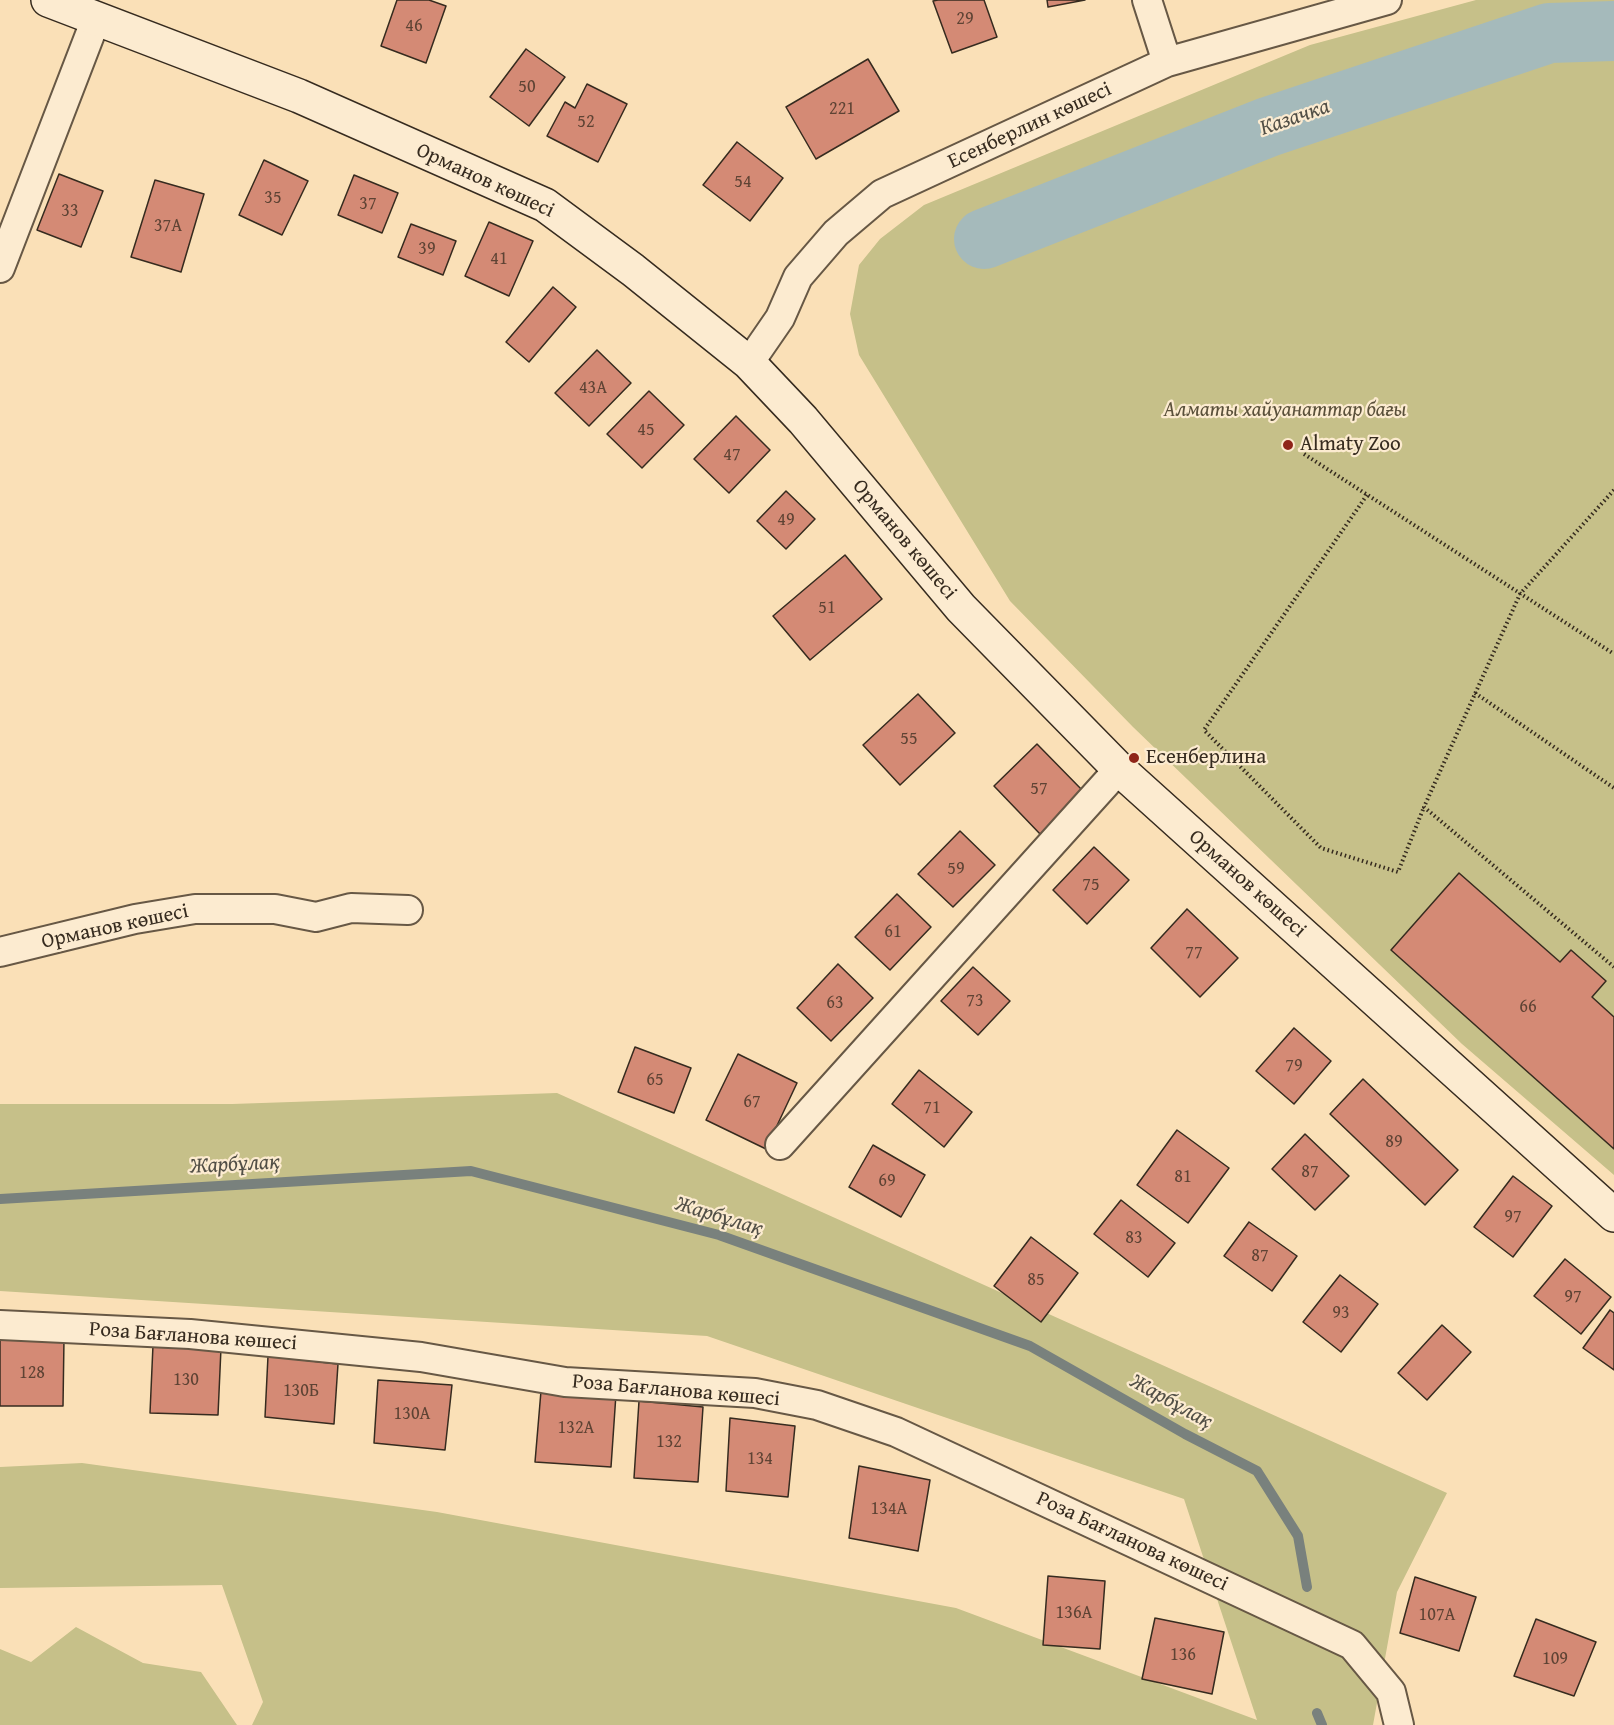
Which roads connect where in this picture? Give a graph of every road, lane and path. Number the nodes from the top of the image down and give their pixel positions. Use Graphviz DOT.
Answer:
graph roads {
  1 [pos="48,0"];
  2 [pos="1147,0"];
  3 [pos="1387,0"];
  4 [pos="96,19"];
  5 [pos="1167,62"];
  6 [pos="0,268"];
  7 [pos="749,363"];
  8 [pos="1304,454"];
  9 [pos="1614,490"];
  10 [pos="1367,495"];
  11 [pos="1520,594"];
  12 [pos="1614,654"];
  13 [pos="1475,693"];
  14 [pos="1119,769"];
  15 [pos="1614,788"];
  16 [pos="1424,807"];
  17 [pos="408,910"];
  18 [pos="0,952"];
  19 [pos="1614,967"];
  20 [pos="780,1145"];
  21 [pos="1614,1215"];
  22 [pos="0,1325"];
  23 [pos="1399,1725"];
  1 -- 4 [label="street, Орманов көшесі"];
  2 -- 5 [label="street"];
  3 -- 5 [label="street, Есенберлин көшесі"];
  4 -- 6 [label="street"];
  4 -- 7 [label="street, Орманов көшесі"];
  5 -- 7 [label="street, Есенберлин көшесі"];
  7 -- 14 [label="street, Орманов көшесі"];
  8 -- 10 [label="path"];
  9 -- 11 [label="path"];
  10 -- 11 [label="path"];
  10 -- 16 [label="path"];
  11 -- 12 [label="path"];
  11 -- 13 [label="path"];
  13 -- 15 [label="path"];
  13 -- 16 [label="path"];
  14 -- 20 [label="street"];
  14 -- 21 [label="street, Орманов көшесі"];
  16 -- 19 [label="path"];
  17 -- 18 [label="street, Орманов көшесі"];
  22 -- 23 [label="street, Роза Бағланова көшесі"];
}
